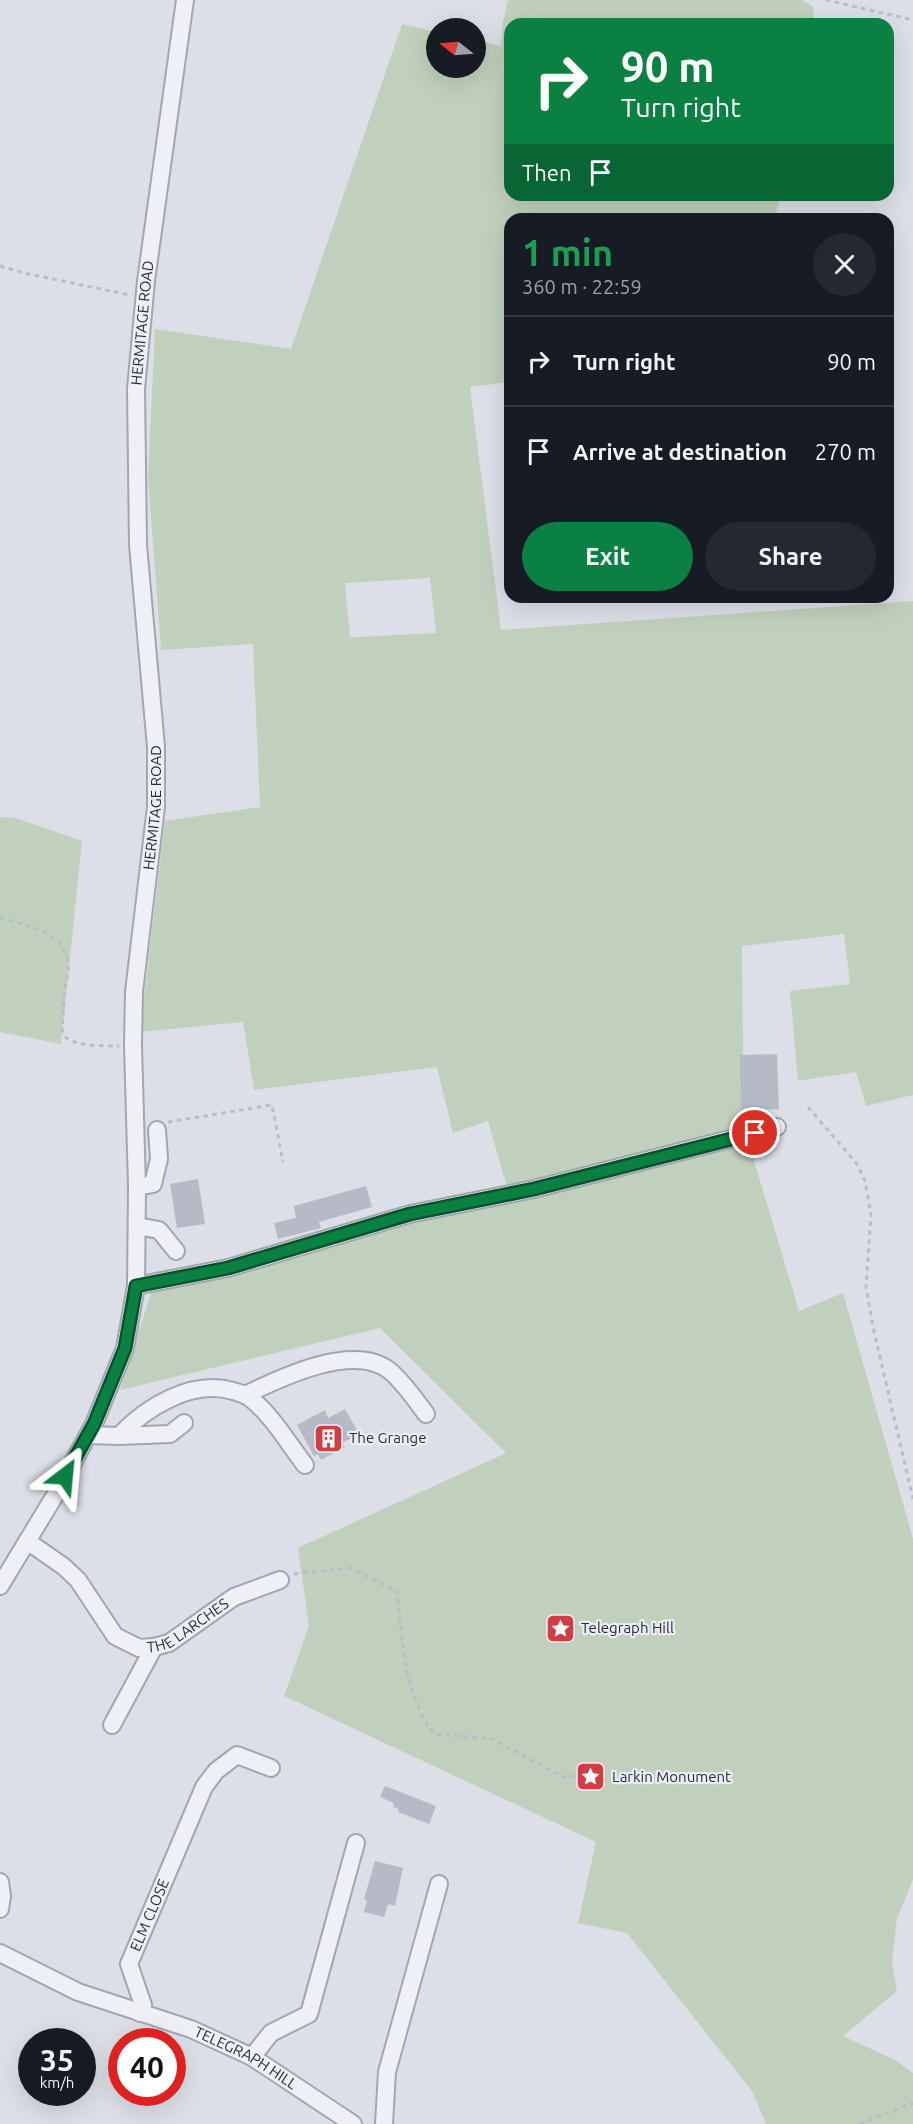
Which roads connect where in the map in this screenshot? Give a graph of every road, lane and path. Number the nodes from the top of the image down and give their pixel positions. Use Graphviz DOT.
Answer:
graph roads {
  1 [pos="185,0"];
  2 [pos="826,0"];
  3 [pos="913,20"];
  4 [pos="0,266"];
  5 [pos="145,298"];
  6 [pos="0,918"];
  7 [pos="132,1046"];
  8 [pos="808,1107"];
  9 [pos="777,1127"];
  10 [pos="157,1130"];
  11 [pos="283,1162"];
  12 [pos="137,1187"];
  13 [pos="137,1226"];
  14 [pos="176,1251"];
  15 [pos="136,1286"];
  16 [pos="245,1395"];
  17 [pos="426,1414"];
  18 [pos="183,1423"];
  19 [pos="88,1435"];
  20 [pos="119,1436"];
  21 [pos="305,1466"];
  22 [pos="913,1499"];
  23 [pos="27,1541"];
  24 [pos="280,1580"];
  25 [pos="0,1586"];
  26 [pos="154,1647"];
  27 [pos="112,1725"];
  28 [pos="271,1768"];
  29 [pos="580,1776"];
  30 [pos="356,1843"];
  31 [pos="0,1882"];
  32 [pos="439,1884"];
  33 [pos="0,1909"];
  34 [pos="0,1953"];
  35 [pos="140,2013"];
  36 [pos="252,2057"];
  37 [pos="913,2103"];
  38 [pos="352,2124"];
  39 [pos="384,2124"];
  40 [pos="860,2124"];
  1 -- 5 [label="street, HERMITAGE ROAD"];
  2 -- 3 [label="path"];
  4 -- 5 [label="path"];
  5 -- 7 [label="street, HERMITAGE ROAD"];
  6 -- 7 [label="path"];
  7 -- 12 [label="street, HERMITAGE ROAD"];
  8 -- 22 [label="path"];
  9 -- 15 [label="street"];
  10 -- 11 [label="path"];
  10 -- 12 [label="street"];
  12 -- 13 [label="street, HERMITAGE ROAD"];
  13 -- 14 [label="street"];
  13 -- 15 [label="street, HERMITAGE ROAD"];
  15 -- 19 [label="street, HERMITAGE ROAD"];
  16 -- 17 [label="street"];
  16 -- 20 [label="street"];
  16 -- 21 [label="street"];
  18 -- 20 [label="street"];
  19 -- 20 [label="street"];
  19 -- 23 [label="street, HERMITAGE ROAD"];
  23 -- 25 [label="street, HERMITAGE ROAD"];
  23 -- 26 [label="street, THE LARCHES"];
  24 -- 26 [label="street, THE LARCHES"];
  24 -- 29 [label="path"];
  26 -- 27 [label="street"];
  28 -- 35 [label="street, ELM CLOSE"];
  30 -- 36 [label="street"];
  31 -- 33 [label="street"];
  32 -- 39 [label="street"];
  34 -- 35 [label="street, TELEGRAPH HILL"];
  35 -- 36 [label="street, TELEGRAPH HILL"];
  36 -- 38 [label="street, TELEGRAPH HILL"];
  37 -- 40 [label="path"];
}
